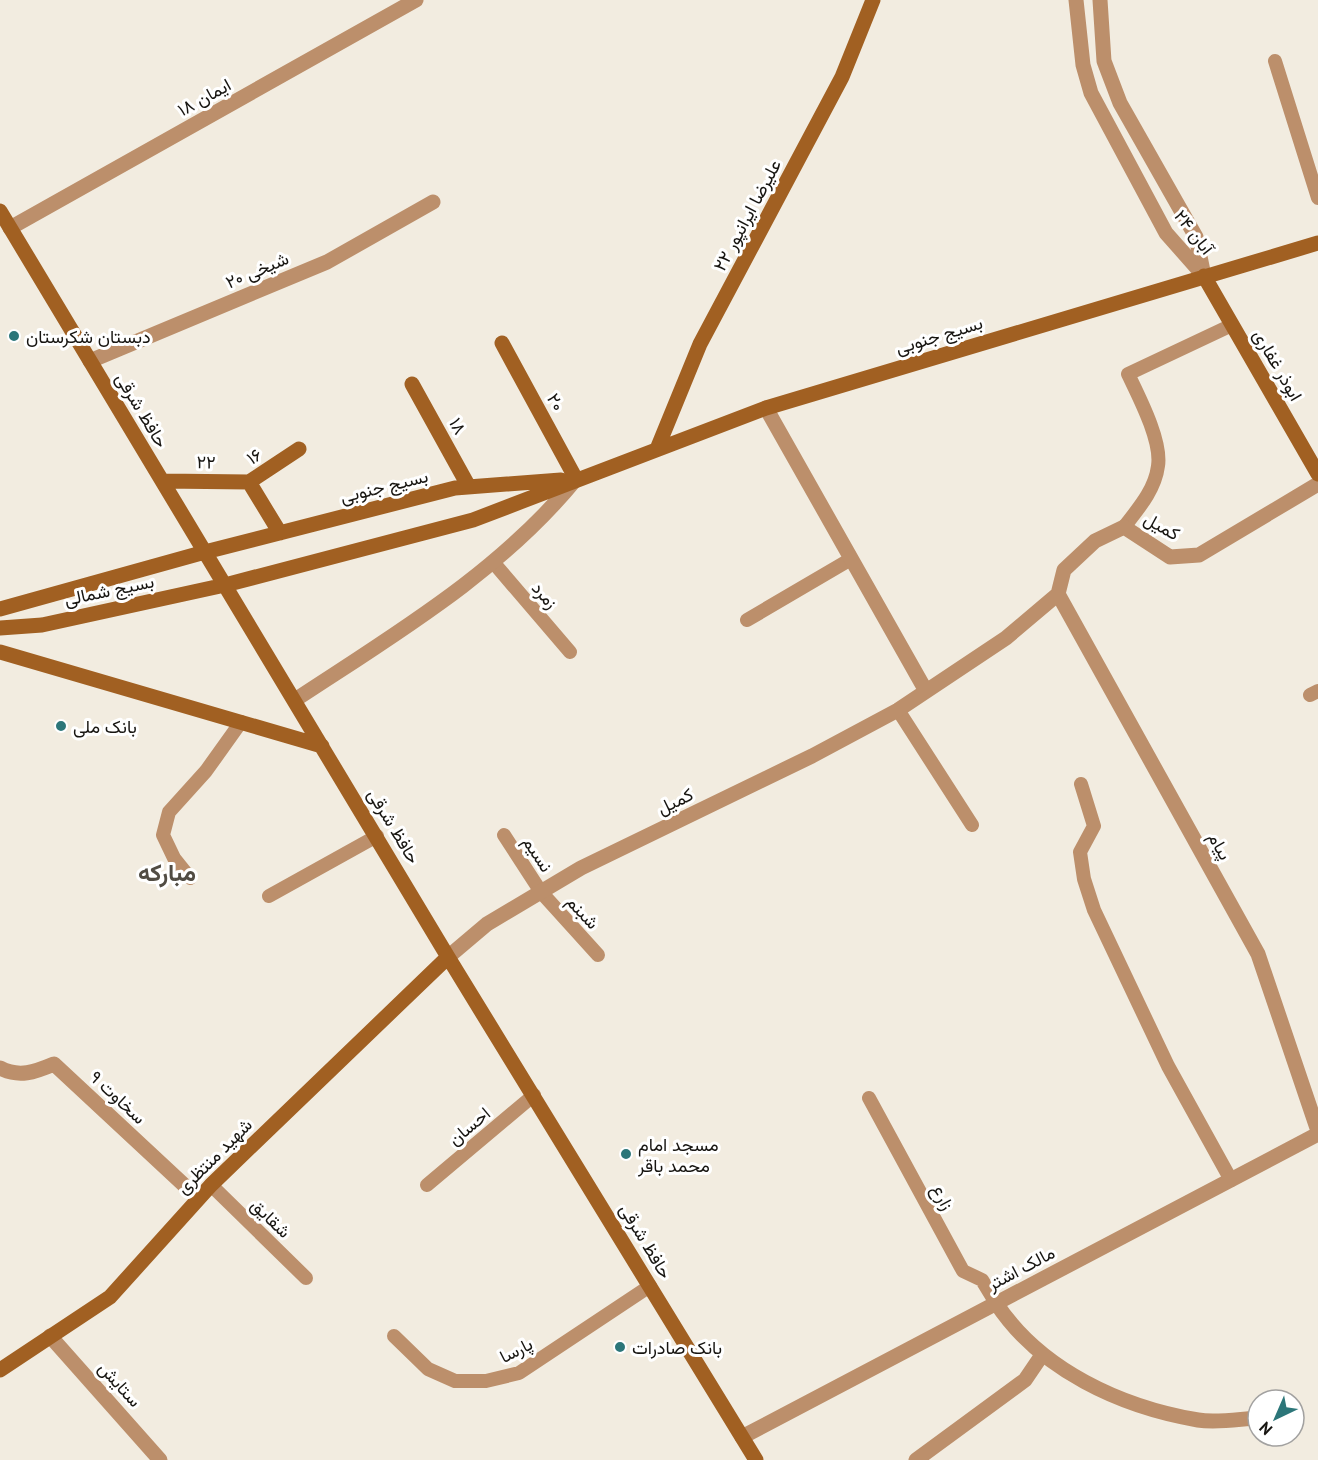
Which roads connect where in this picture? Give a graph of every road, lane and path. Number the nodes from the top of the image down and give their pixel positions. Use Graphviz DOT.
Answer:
graph roads {
  1 [pos="416,0"];
  2 [pos="873,0"];
  3 [pos="1076,0"];
  4 [pos="1100,0"];
  5 [pos="1275,61"];
  6 [pos="1318,198"];
  7 [pos="433,202"];
  8 [pos="0,211"];
  9 [pos="10,228"];
  10 [pos="1318,243"];
  11 [pos="1204,276"];
  12 [pos="1232,326"];
  13 [pos="502,344"];
  14 [pos="90,361"];
  15 [pos="412,384"];
  16 [pos="766,408"];
  17 [pos="299,449"];
  18 [pos="657,449"];
  19 [pos="1318,474"];
  20 [pos="576,479"];
  21 [pos="162,481"];
  22 [pos="249,482"];
  23 [pos="1318,484"];
  24 [pos="469,487"];
  25 [pos="1124,527"];
  26 [pos="280,533"];
  27 [pos="205,552"];
  28 [pos="851,560"];
  29 [pos="493,562"];
  30 [pos="225,585"];
  31 [pos="1058,594"];
  32 [pos="0,609"];
  33 [pos="747,620"];
  34 [pos="0,628"];
  35 [pos="0,652"];
  36 [pos="570,652"];
  37 [pos="926,691"];
  38 [pos="295,700"];
  39 [pos="898,710"];
  40 [pos="241,722"];
  41 [pos="322,746"];
  42 [pos="1081,784"];
  43 [pos="972,825"];
  44 [pos="377,836"];
  45 [pos="504,836"];
  46 [pos="190,878"];
  47 [pos="541,892"];
  48 [pos="269,896"];
  49 [pos="598,955"];
  50 [pos="448,957"];
  51 [pos="0,1068"];
  52 [pos="534,1095"];
  53 [pos="869,1098"];
  54 [pos="1318,1133"];
  55 [pos="1231,1180"];
  56 [pos="211,1185"];
  57 [pos="427,1185"];
  58 [pos="198,1198"];
  59 [pos="306,1278"];
  60 [pos="650,1286"];
  61 [pos="996,1303"];
  62 [pos="50,1335"];
  63 [pos="394,1336"];
  64 [pos="1042,1355"];
  65 [pos="0,1370"];
  66 [pos="1246,1418"];
  67 [pos="742,1437"];
  68 [pos="160,1460"];
  69 [pos="756,1460"];
  70 [pos="916,1460"];
  1 -- 9 [label="street, ایمان ۱۸"];
  2 -- 18 [label="main road, علیرضا ایرانپور ۲۲"];
  3 -- 11 [label="street, آبان ۲۴"];
  4 -- 11 [label="street, آبان ۲۴"];
  5 -- 6 [label="lane"];
  7 -- 14 [label="street, شیخی ۲۰"];
  8 -- 9 [label="main road, حافظ شرقی"];
  9 -- 14 [label="main road, حافظ شرقی"];
  10 -- 11 [label="main road, بسیج جنوبی"];
  11 -- 12 [label="main road, ابوذر غفاری"];
  11 -- 16 [label="main road, بسیج جنوبی"];
  12 -- 19 [label="main road, ابوذر غفاری"];
  12 -- 25 [label="lane"];
  13 -- 20 [label="main road, ۲۰"];
  14 -- 21 [label="main road, حافظ شرقی"];
  15 -- 24 [label="main road, ۱۸"];
  16 -- 18 [label="main road, بسیج جنوبی"];
  16 -- 28 [label="street"];
  17 -- 22 [label="main road, ۱۶"];
  18 -- 20 [label="main road, بسیج جنوبی"];
  20 -- 24 [label="main road, بسیج جنوبی"];
  20 -- 29 [label="street"];
  20 -- 30 [label="main road, بسیج جنوبی"];
  21 -- 22 [label="main road, ۲۲"];
  21 -- 27 [label="main road, حافظ شرقی"];
  22 -- 26 [label="main road, ۱۶"];
  23 -- 25 [label="street, کمیل"];
  24 -- 26 [label="main road, بسیج جنوبی"];
  25 -- 31 [label="street, کمیل"];
  26 -- 27 [label="main road, بسیج جنوبی"];
  27 -- 30 [label="main road, حافظ شرقی"];
  27 -- 32 [label="main road, بسیج شمالی"];
  28 -- 33 [label="lane"];
  28 -- 37 [label="street"];
  29 -- 36 [label="lane, زمرد"];
  29 -- 38 [label="street"];
  30 -- 34 [label="main road, بسیج شمالی"];
  30 -- 38 [label="main road, حافظ شرقی"];
  31 -- 37 [label="street, کمیل"];
  31 -- 54 [label="street, پیام"];
  35 -- 40 [label="main road"];
  37 -- 39 [label="street, کمیل"];
  38 -- 41 [label="main road, حافظ شرقی"];
  39 -- 43 [label="lane"];
  39 -- 47 [label="street, کمیل"];
  40 -- 41 [label="main road"];
  40 -- 46 [label="lane"];
  41 -- 44 [label="main road, حافظ شرقی"];
  42 -- 55 [label="lane"];
  44 -- 48 [label="lane"];
  44 -- 50 [label="main road, حافظ شرقی"];
  45 -- 47 [label="lane, نسیم"];
  47 -- 49 [label="lane, شبنم"];
  47 -- 50 [label="street, کمیل"];
  50 -- 52 [label="main road, حافظ شرقی"];
  50 -- 56 [label="main road, شهید منتظری"];
  51 -- 58 [label="street, سخاوت ۹"];
  52 -- 57 [label="lane, احسان"];
  52 -- 60 [label="main road, حافظ شرقی"];
  53 -- 61 [label="lane, زارع"];
  54 -- 55 [label="street, مالک اشتر"];
  55 -- 61 [label="street, مالک اشتر"];
  56 -- 58 [label="main road, شهید منتظری"];
  56 -- 59 [label="lane, شقایق"];
  58 -- 62 [label="main road, شهید منتظری"];
  60 -- 63 [label="lane, پارسا"];
  60 -- 67 [label="main road, حافظ شرقی"];
  61 -- 64 [label="street"];
  61 -- 67 [label="street, مالک اشتر"];
  62 -- 65 [label="main road, شهید منتظری"];
  62 -- 68 [label="street, ستایش"];
  64 -- 66 [label="street"];
  64 -- 70 [label="street"];
  67 -- 69 [label="main road, حافظ شرقی"];
}
